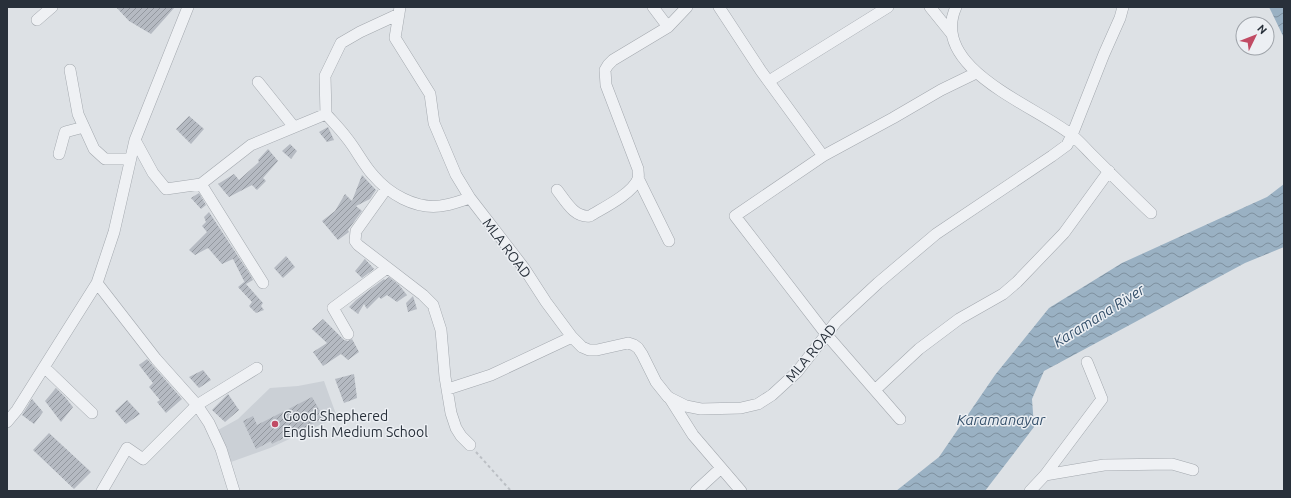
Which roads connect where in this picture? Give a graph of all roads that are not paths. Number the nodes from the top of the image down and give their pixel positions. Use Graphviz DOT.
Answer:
graph roads {
  1 [pos="52,7"];
  2 [pos="188,7"];
  3 [pos="653,7"];
  4 [pos="687,7"];
  5 [pos="719,7"];
  6 [pos="888,7"];
  7 [pos="930,7"];
  8 [pos="956,7"];
  9 [pos="1123,7"];
  10 [pos="399,11"];
  11 [pos="37,20"];
  12 [pos="668,27"];
  13 [pos="951,34"];
  14 [pos="70,70"];
  15 [pos="976,72"];
  16 [pos="769,81"];
  17 [pos="258,82"];
  18 [pos="326,114"];
  19 [pos="294,126"];
  20 [pos="84,127"];
  21 [pos="1072,135"];
  22 [pos="135,140"];
  23 [pos="59,154"];
  24 [pos="823,156"];
  25 [pos="130,159"];
  26 [pos="1109,171"];
  27 [pos="638,178"];
  28 [pos="201,184"];
  29 [pos="386,189"];
  30 [pos="557,190"];
  31 [pos="470,198"];
  32 [pos="1151,213"];
  33 [pos="669,240"];
  34 [pos="387,268"];
  35 [pos="97,283"];
  36 [pos="263,283"];
  37 [pos="348,334"];
  38 [pos="826,334"];
  39 [pos="572,337"];
  40 [pos="1088,362"];
  41 [pos="44,367"];
  42 [pos="258,368"];
  43 [pos="448,389"];
  44 [pos="875,390"];
  45 [pos="668,397"];
  46 [pos="197,405"];
  47 [pos="92,413"];
  48 [pos="900,419"];
  49 [pos="7,422"];
  50 [pos="470,445"];
  51 [pos="721,468"];
  52 [pos="1193,470"];
  53 [pos="1044,475"];
  54 [pos="102,491"];
  55 [pos="234,491"];
  56 [pos="696,491"];
  57 [pos="741,491"];
  58 [pos="1030,491"];
  1 -- 11 [label="street"];
  2 -- 22 [label="street"];
  3 -- 12 [label="street"];
  4 -- 12 [label="street"];
  5 -- 16 [label="street"];
  6 -- 16 [label="street"];
  7 -- 13 [label="street"];
  8 -- 13 [label="street"];
  9 -- 21 [label="street, MLA ROAD"];
  10 -- 18 [label="street"];
  10 -- 31 [label="street, MLA ROAD"];
  12 -- 27 [label="street"];
  13 -- 15 [label="street"];
  14 -- 20 [label="street"];
  15 -- 21 [label="street"];
  15 -- 24 [label="street"];
  16 -- 24 [label="street"];
  17 -- 19 [label="street"];
  18 -- 19 [label="street"];
  18 -- 29 [label="street"];
  19 -- 28 [label="street"];
  20 -- 23 [label="street"];
  20 -- 25 [label="street"];
  21 -- 26 [label="street"];
  21 -- 38 [label="street, MLA ROAD"];
  22 -- 25 [label="street"];
  22 -- 28 [label="street"];
  24 -- 38 [label="street"];
  25 -- 35 [label="street"];
  26 -- 32 [label="street"];
  26 -- 44 [label="street"];
  27 -- 30 [label="street"];
  27 -- 33 [label="street"];
  28 -- 36 [label="street"];
  29 -- 31 [label="street"];
  29 -- 34 [label="street"];
  31 -- 39 [label="street, MLA ROAD"];
  34 -- 37 [label="street"];
  34 -- 43 [label="street"];
  35 -- 41 [label="street"];
  35 -- 46 [label="street"];
  38 -- 44 [label="street"];
  38 -- 45 [label="street, MLA ROAD"];
  39 -- 43 [label="street"];
  39 -- 45 [label="street, MLA ROAD"];
  40 -- 53 [label="street"];
  41 -- 47 [label="street"];
  41 -- 49 [label="street"];
  42 -- 46 [label="street"];
  43 -- 50 [label="street"];
  44 -- 48 [label="street"];
  45 -- 51 [label="street"];
  46 -- 54 [label="street"];
  46 -- 55 [label="street"];
  51 -- 56 [label="street"];
  51 -- 57 [label="street"];
  52 -- 53 [label="street"];
  53 -- 58 [label="street"];
}
